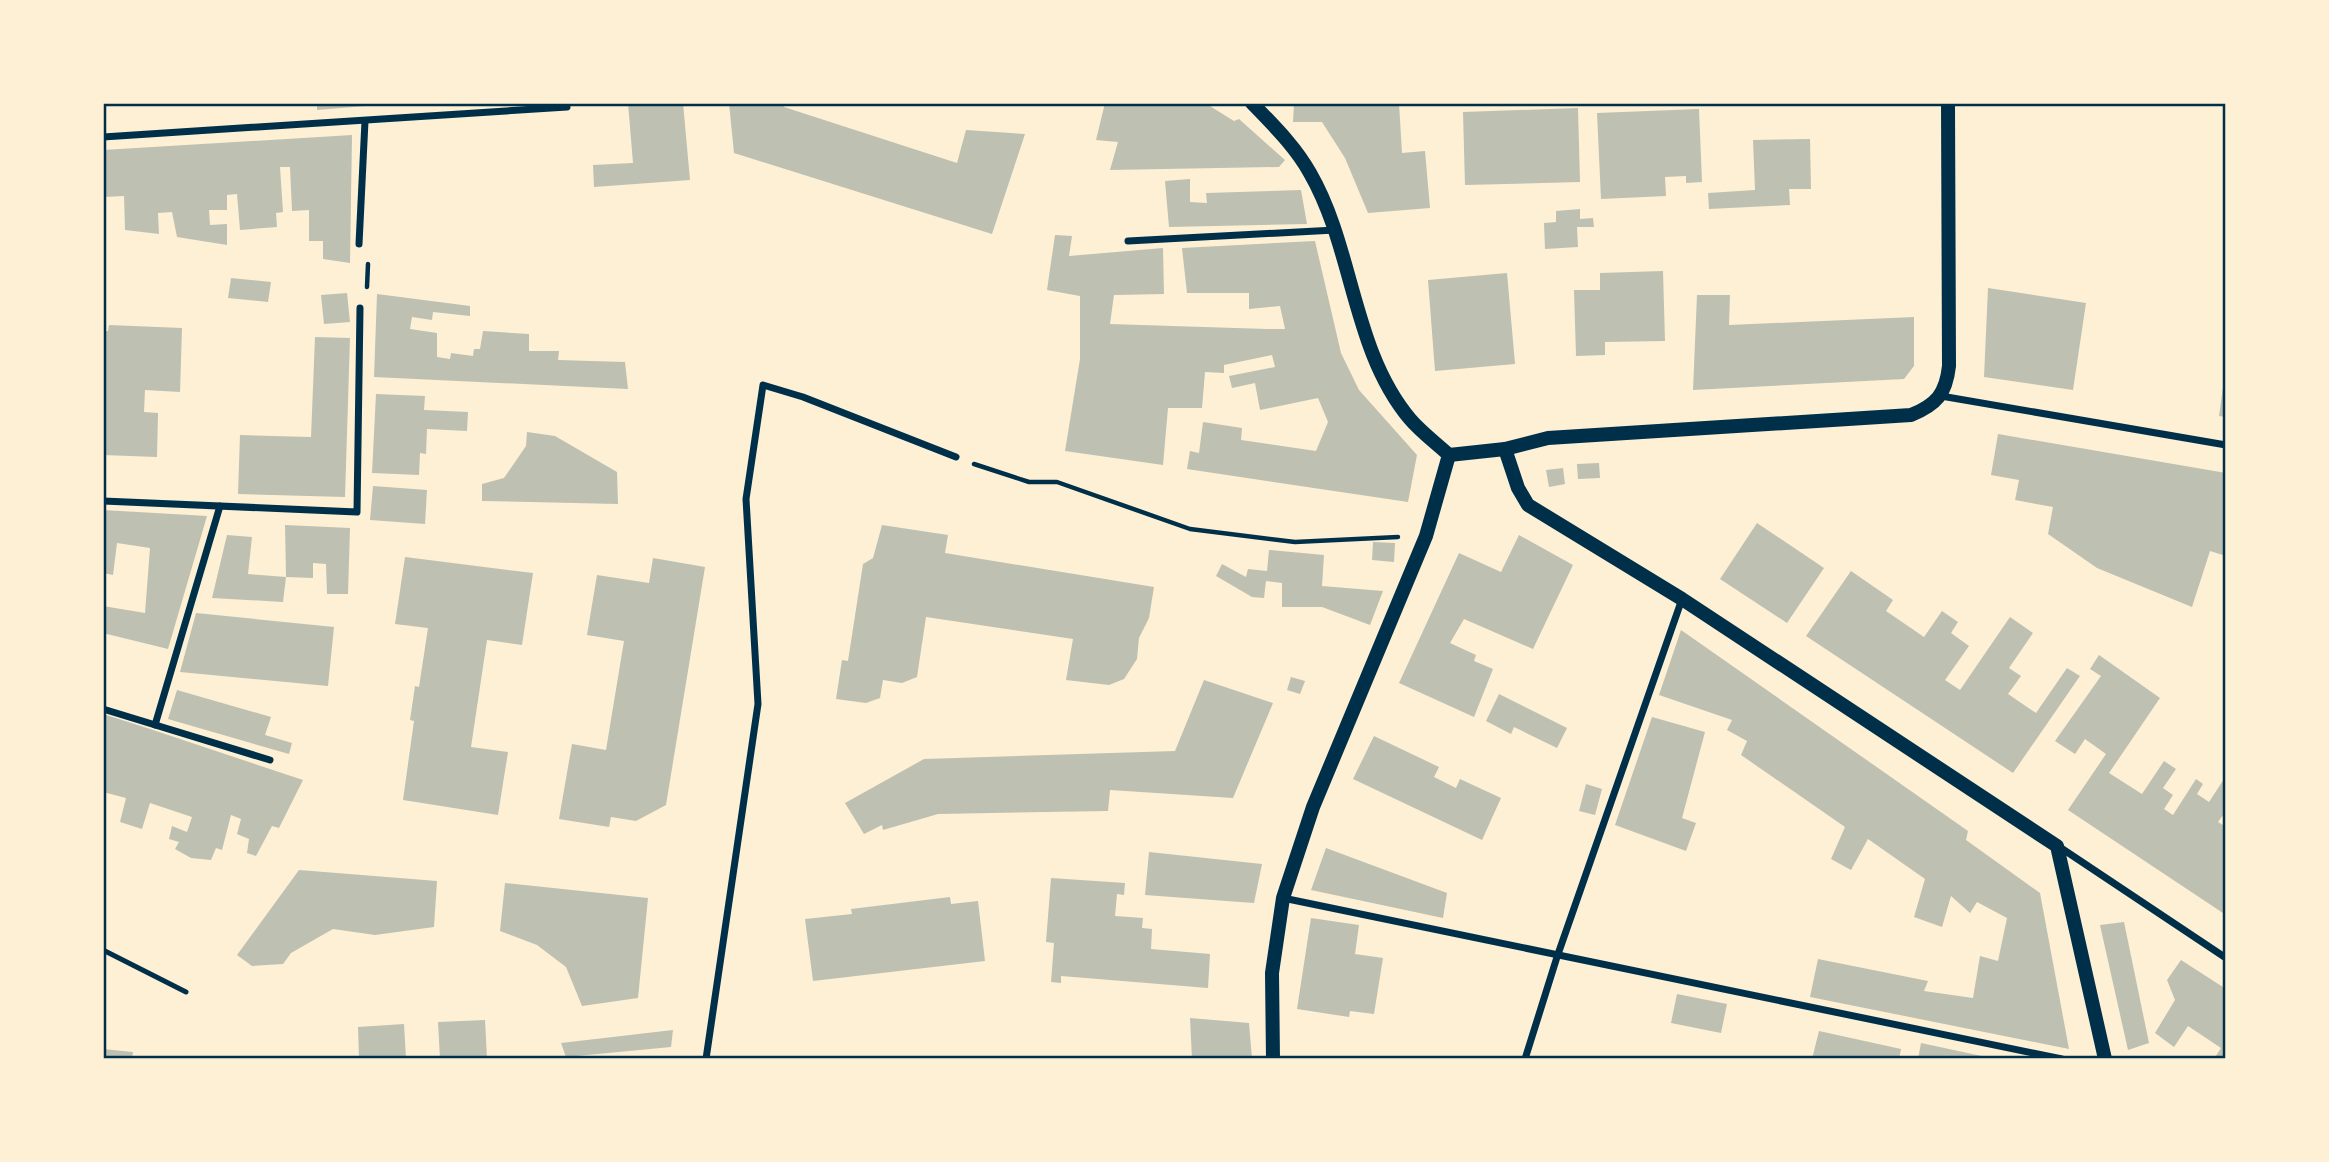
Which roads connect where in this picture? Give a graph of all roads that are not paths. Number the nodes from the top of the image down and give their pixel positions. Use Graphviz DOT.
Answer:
graph roads {
  1 [pos="1252,103"];
  2 [pos="1948,103"];
  3 [pos="567,105"];
  4 [pos="365,121"];
  5 [pos="103,137"];
  6 [pos="1336,230"];
  7 [pos="1128,241"];
  8 [pos="359,244"];
  9 [pos="360,308"];
  10 [pos="1941,396"];
  11 [pos="2226,445"];
  12 [pos="1505,449"];
  13 [pos="1449,455"];
  14 [pos="956,457"];
  15 [pos="103,501"];
  16 [pos="220,506"];
  17 [pos="1682,599"];
  18 [pos="103,709"];
  19 [pos="155,725"];
  20 [pos="270,760"];
  21 [pos="2057,846"];
  22 [pos="1283,898"];
  23 [pos="103,950"];
  24 [pos="1558,957"];
  25 [pos="2226,958"];
  26 [pos="186,992"];
  27 [pos="706,1059"];
  28 [pos="1273,1059"];
  29 [pos="1525,1059"];
  30 [pos="2062,1059"];
  31 [pos="2105,1059"];
  1 -- 6 [label="main road"];
  2 -- 10 [label="main road"];
  3 -- 4 [label="street"];
  4 -- 5 [label="street"];
  4 -- 8 [label="street"];
  6 -- 7 [label="street"];
  6 -- 13 [label="main road"];
  9 -- 16 [label="street"];
  10 -- 11 [label="street"];
  10 -- 12 [label="main road"];
  12 -- 13 [label="main road"];
  12 -- 17 [label="main road"];
  13 -- 22 [label="main road"];
  14 -- 27 [label="street"];
  15 -- 16 [label="street"];
  16 -- 19 [label="street"];
  17 -- 21 [label="main road"];
  17 -- 24 [label="street"];
  18 -- 19 [label="street"];
  19 -- 20 [label="street"];
  21 -- 25 [label="street"];
  21 -- 31 [label="main road"];
  22 -- 24 [label="street"];
  22 -- 28 [label="main road"];
  23 -- 26 [label="lane"];
  24 -- 29 [label="street"];
  24 -- 30 [label="street"];
}
